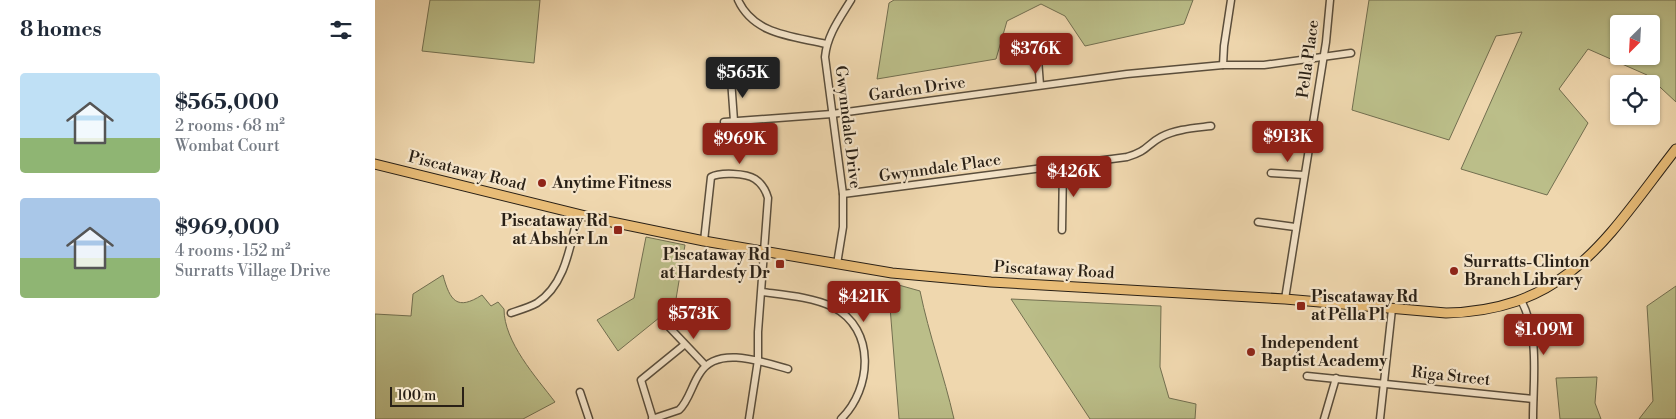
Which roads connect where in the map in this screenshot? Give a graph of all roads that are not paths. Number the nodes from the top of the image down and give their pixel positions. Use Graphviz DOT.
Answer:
graph roads {
  1 [pos="738,0"];
  2 [pos="851,0"];
  3 [pos="1231,0"];
  4 [pos="1330,0"];
  5 [pos="826,44"];
  6 [pos="1037,46"];
  7 [pos="1351,53"];
  8 [pos="1323,57"];
  9 [pos="1223,65"];
  10 [pos="731,79"];
  11 [pos="1040,86"];
  12 [pos="832,114"];
  13 [pos="734,121"];
  14 [pos="724,122"];
  15 [pos="1211,126"];
  16 [pos="1676,149"];
  17 [pos="375,164"];
  18 [pos="1063,166"];
  19 [pos="1271,172"];
  20 [pos="1304,175"];
  21 [pos="843,194"];
  22 [pos="578,215"];
  23 [pos="1258,222"];
  24 [pos="1295,227"];
  25 [pos="1062,230"];
  26 [pos="704,241"];
  27 [pos="765,251"];
  28 [pos="837,264"];
  29 [pos="762,292"];
  30 [pos="1285,299"];
  31 [pos="1521,300"];
  32 [pos="1392,309"];
  33 [pos="511,313"];
  34 [pos="669,327"];
  35 [pos="684,345"];
  36 [pos="758,360"];
  37 [pos="705,365"];
  38 [pos="788,369"];
  39 [pos="1307,376"];
  40 [pos="1336,378"];
  41 [pos="1383,382"];
  42 [pos="580,392"];
  43 [pos="1533,399"];
  44 [pos="589,419"];
  45 [pos="652,419"];
  46 [pos="749,419"];
  47 [pos="841,419"];
  48 [pos="1324,419"];
  49 [pos="1380,419"];
  50 [pos="1533,419"];
  1 -- 5 [label="street"];
  2 -- 5 [label="street, Gwynndale Drive"];
  3 -- 9 [label="street"];
  4 -- 8 [label="street, Pella Place"];
  5 -- 12 [label="street, Gwynndale Drive"];
  6 -- 11 [label="street"];
  7 -- 8 [label="street, Garden Drive"];
  8 -- 9 [label="street, Garden Drive"];
  8 -- 20 [label="street, Pella Place"];
  9 -- 11 [label="street, Garden Drive"];
  10 -- 13 [label="street"];
  11 -- 12 [label="street, Garden Drive"];
  12 -- 13 [label="street, Garden Drive"];
  12 -- 21 [label="street, Gwynndale Drive"];
  13 -- 14 [label="street, Garden Drive"];
  15 -- 18 [label="street, Gwynndale Place"];
  16 -- 31 [label="main road, Piscataway Road"];
  17 -- 22 [label="main road, Piscataway Road"];
  18 -- 21 [label="street, Gwynndale Place"];
  18 -- 25 [label="street"];
  19 -- 20 [label="street"];
  20 -- 24 [label="street, Pella Place"];
  21 -- 28 [label="street, Gwynndale Drive"];
  22 -- 26 [label="main road, Piscataway Road"];
  22 -- 33 [label="street"];
  23 -- 24 [label="street"];
  24 -- 30 [label="street, Pella Place"];
  26 -- 27 [label="main road, Piscataway Road"];
  26 -- 27 [label="street"];
  27 -- 28 [label="main road, Piscataway Road"];
  27 -- 29 [label="street"];
  28 -- 30 [label="main road, Piscataway Road"];
  29 -- 36 [label="street"];
  29 -- 47 [label="street"];
  30 -- 32 [label="main road, Piscataway Road"];
  31 -- 32 [label="main road, Piscataway Road"];
  31 -- 43 [label="street"];
  32 -- 41 [label="street"];
  34 -- 35 [label="street"];
  35 -- 37 [label="street"];
  35 -- 45 [label="street"];
  36 -- 37 [label="street"];
  36 -- 38 [label="street"];
  36 -- 46 [label="street"];
  37 -- 45 [label="street"];
  39 -- 40 [label="street, Riga Street"];
  40 -- 41 [label="street, Riga Street"];
  40 -- 48 [label="street"];
  41 -- 43 [label="street, Riga Street"];
  41 -- 49 [label="street"];
  42 -- 44 [label="street"];
  43 -- 50 [label="street"];
}
